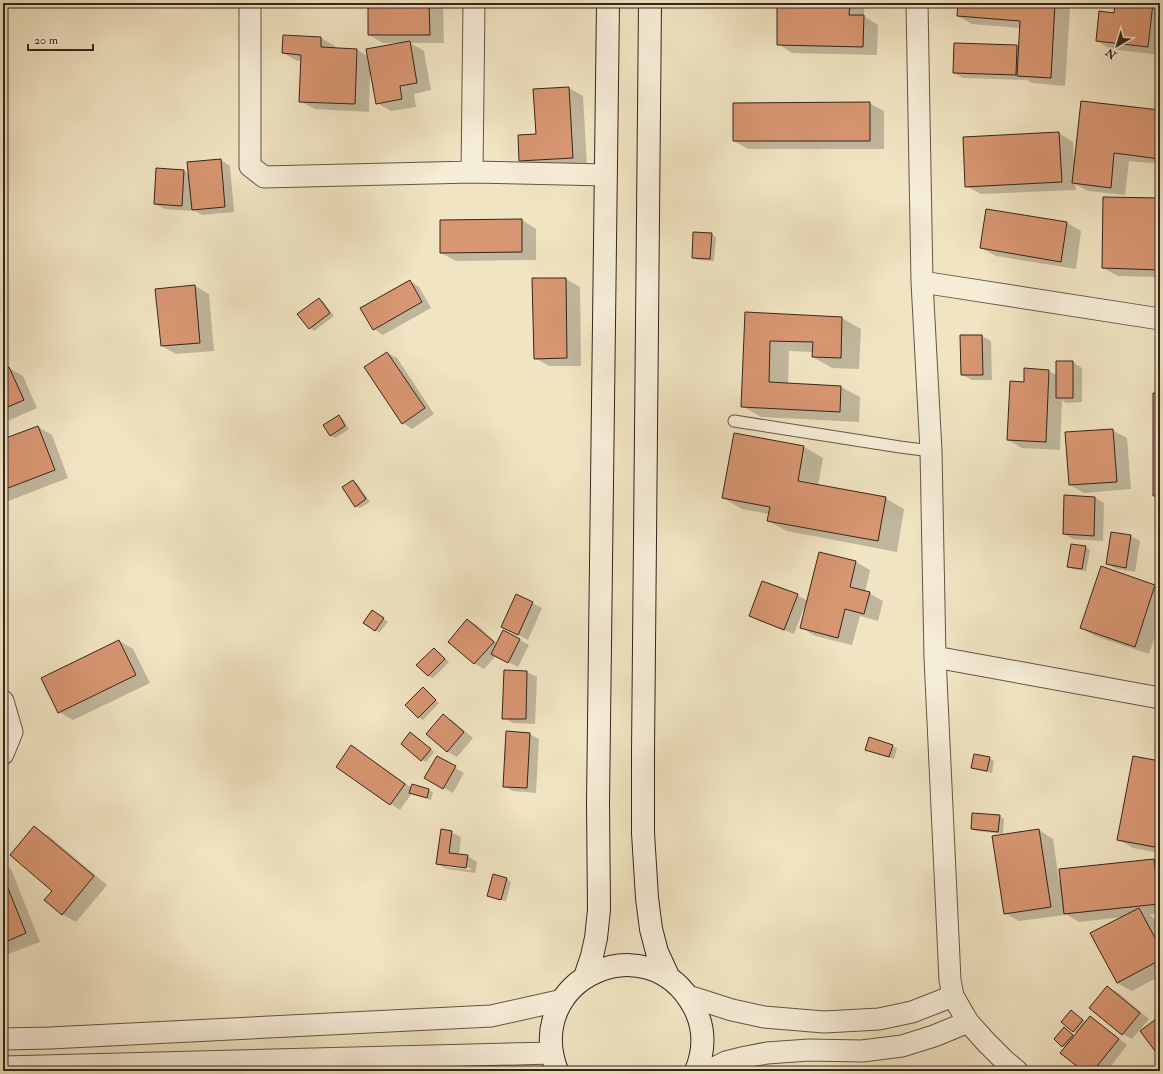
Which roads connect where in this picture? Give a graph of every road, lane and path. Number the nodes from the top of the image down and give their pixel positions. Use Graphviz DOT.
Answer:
graph roads {
  1 [pos="250,3"];
  2 [pos="474,3"];
  3 [pos="608,3"];
  4 [pos="650,3"];
  5 [pos="917,3"];
  6 [pos="472,172"];
  7 [pos="606,175"];
  8 [pos="922,282"];
  9 [pos="1160,319"];
  10 [pos="734,421"];
  11 [pos="931,451"];
  12 [pos="935,657"];
  13 [pos="1160,698"];
  14 [pos="3,701"];
  15 [pos="3,754"];
  16 [pos="585,977"];
  17 [pos="669,978"];
  18 [pos="688,996"];
  19 [pos="953,996"];
  20 [pos="563,1000"];
  21 [pos="968,1022"];
  22 [pos="3,1039"];
  23 [pos="555,1062"];
  24 [pos="3,1067"];
  25 [pos="696,1071"];
  26 [pos="708,1071"];
  27 [pos="1018,1071"];
  1 -- 6 [label="street"];
  2 -- 6 [label="street"];
  3 -- 7 [label="main road"];
  4 -- 17 [label="main road"];
  5 -- 8 [label="street"];
  6 -- 7 [label="street"];
  7 -- 16 [label="main road"];
  8 -- 9 [label="street"];
  8 -- 11 [label="street"];
  10 -- 11 [label="lane"];
  11 -- 12 [label="street"];
  12 -- 13 [label="street"];
  12 -- 19 [label="street"];
  14 -- 15 [label="street"];
  16 -- 17 [label="main road"];
  16 -- 20 [label="main road"];
  17 -- 18 [label="main road"];
  18 -- 19 [label="street"];
  18 -- 25 [label="main road"];
  19 -- 21 [label="street"];
  20 -- 22 [label="street"];
  20 -- 23 [label="main road"];
  21 -- 26 [label="street"];
  21 -- 27 [label="street"];
  23 -- 24 [label="street"];
}
